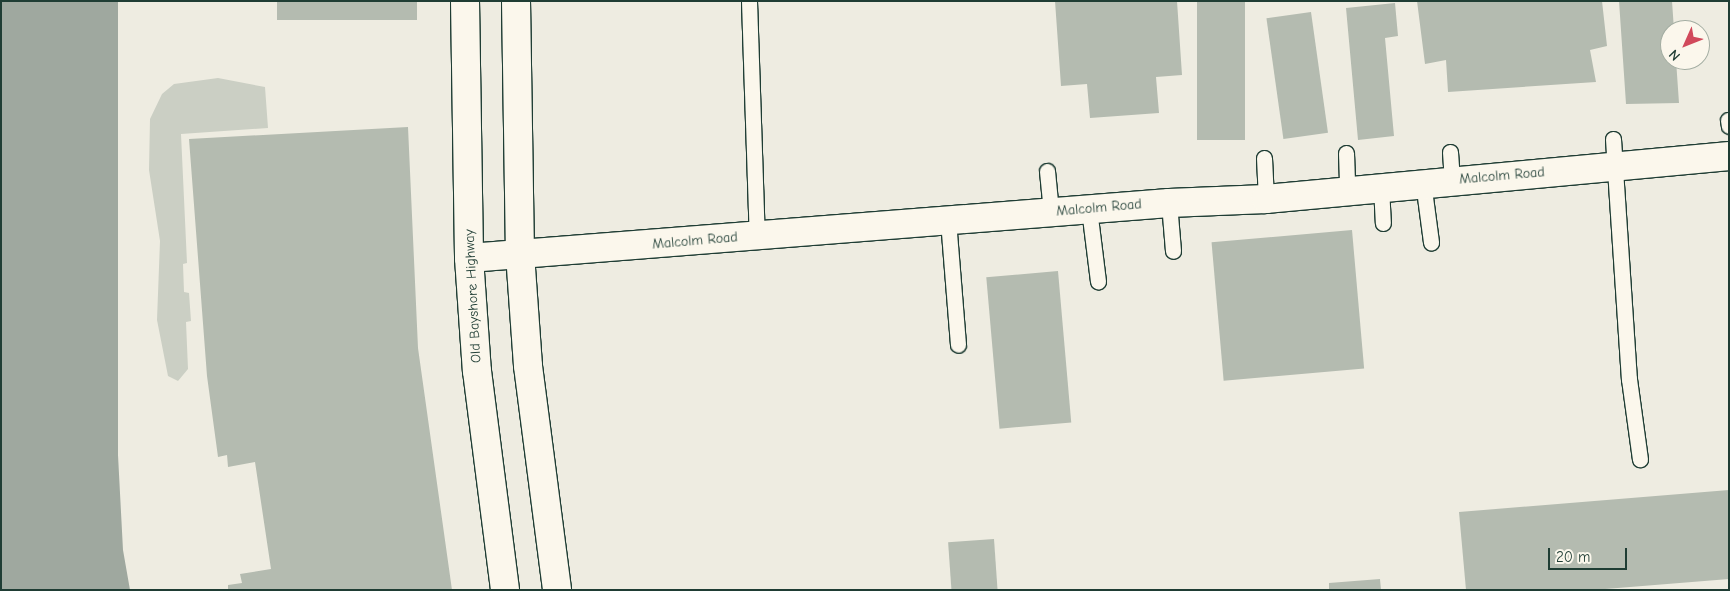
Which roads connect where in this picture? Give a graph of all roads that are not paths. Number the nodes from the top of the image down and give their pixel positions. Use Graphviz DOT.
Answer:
graph roads {
  1 [pos="465,1"];
  2 [pos="516,1"];
  3 [pos="748,1"];
  4 [pos="1728,120"];
  5 [pos="1729,126"];
  6 [pos="1613,139"];
  7 [pos="1450,152"];
  8 [pos="1346,153"];
  9 [pos="1729,156"];
  10 [pos="1264,158"];
  11 [pos="1615,167"];
  12 [pos="1047,171"];
  13 [pos="1452,180"];
  14 [pos="1423,182"];
  15 [pos="1381,187"];
  16 [pos="1347,191"];
  17 [pos="1266,199"];
  18 [pos="1169,202"];
  19 [pos="1088,209"];
  20 [pos="1051,212"];
  21 [pos="948,220"];
  22 [pos="1384,223"];
  23 [pos="757,236"];
  24 [pos="1431,242"];
  25 [pos="1173,252"];
  26 [pos="520,254"];
  27 [pos="469,258"];
  28 [pos="1098,281"];
  29 [pos="958,345"];
  30 [pos="1640,459"];
  31 [pos="505,590"];
  32 [pos="557,590"];
  1 -- 27 [label="street, Old Bayshore Highway"];
  2 -- 26 [label="street"];
  3 -- 23 [label="lane"];
  4 -- 5 [label="lane"];
  6 -- 11 [label="lane"];
  7 -- 13 [label="lane"];
  8 -- 16 [label="lane"];
  9 -- 11 [label="street, Malcolm Road"];
  10 -- 17 [label="lane"];
  11 -- 13 [label="street, Malcolm Road"];
  11 -- 30 [label="lane"];
  12 -- 20 [label="lane"];
  13 -- 14 [label="street, Malcolm Road"];
  14 -- 15 [label="street, Malcolm Road"];
  14 -- 24 [label="lane"];
  15 -- 16 [label="street, Malcolm Road"];
  15 -- 22 [label="lane"];
  16 -- 17 [label="street, Malcolm Road"];
  17 -- 18 [label="street, Malcolm Road"];
  18 -- 19 [label="street, Malcolm Road"];
  18 -- 25 [label="lane"];
  19 -- 20 [label="street, Malcolm Road"];
  19 -- 28 [label="lane"];
  20 -- 21 [label="street, Malcolm Road"];
  21 -- 23 [label="street, Malcolm Road"];
  21 -- 29 [label="lane"];
  23 -- 26 [label="street, Malcolm Road"];
  26 -- 27 [label="street, Malcolm Road"];
  26 -- 32 [label="street"];
  27 -- 31 [label="street, Old Bayshore Highway"];
}
